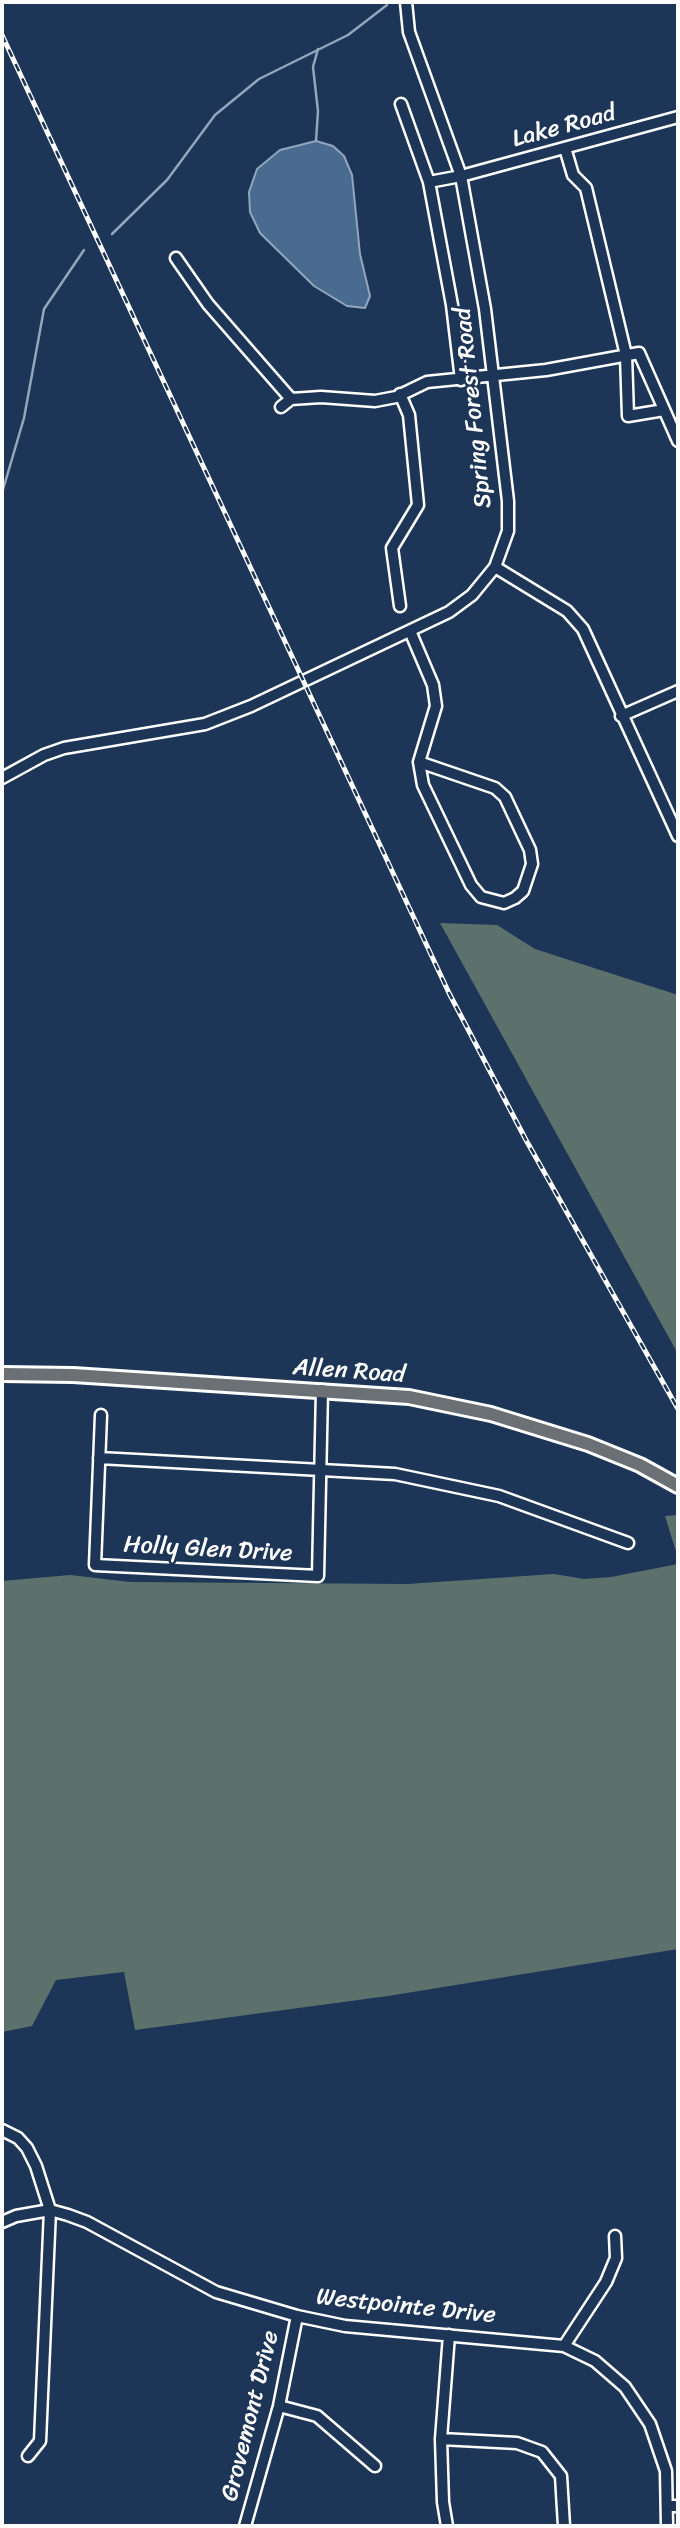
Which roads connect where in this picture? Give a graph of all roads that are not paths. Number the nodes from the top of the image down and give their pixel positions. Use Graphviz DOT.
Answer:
graph roads {
  1 [pos="406,2"];
  2 [pos="401,104"];
  3 [pos="678,117"];
  4 [pos="565,148"];
  5 [pos="461,176"];
  6 [pos="429,182"];
  7 [pos="176,258"];
  8 [pos="626,355"];
  9 [pos="493,377"];
  10 [pos="461,380"];
  11 [pos="400,394"];
  12 [pos="291,399"];
  13 [pos="281,407"];
  14 [pos="664,410"];
  15 [pos="678,441"];
  16 [pos="495,567"];
  17 [pos="400,606"];
  18 [pos="410,631"];
  19 [pos="678,691"];
  20 [pos="621,716"];
  21 [pos="419,762"];
  22 [pos="2,778"];
  23 [pos="677,828"];
  24 [pos="2,1374"];
  25 [pos="322,1390"];
  26 [pos="101,1415"];
  27 [pos="99,1458"];
  28 [pos="321,1468"];
  29 [pos="675,1485"];
  30 [pos="678,1495"];
  31 [pos="628,1543"];
  32 [pos="2,2130"];
  33 [pos="50,2210"];
  34 [pos="2,2222"];
  35 [pos="615,2236"];
  36 [pos="297,2316"];
  37 [pos="449,2335"];
  38 [pos="565,2346"];
  39 [pos="279,2406"];
  40 [pos="442,2438"];
  41 [pos="28,2456"];
  42 [pos="375,2466"];
  43 [pos="667,2506"];
  44 [pos="678,2506"];
  45 [pos="246,2526"];
  46 [pos="447,2526"];
  47 [pos="564,2526"];
  48 [pos="667,2526"];
  1 -- 5 [label="street, Spring Forest Road"];
  2 -- 6 [label="street"];
  3 -- 4 [label="street, Lake Road"];
  4 -- 5 [label="street, Lake Road"];
  4 -- 8 [label="street"];
  5 -- 6 [label="street, Lake Road"];
  5 -- 9 [label="street, Spring Forest Road"];
  6 -- 10 [label="street"];
  7 -- 12 [label="street"];
  8 -- 9 [label="street"];
  8 -- 14 [label="street"];
  8 -- 14 [label="street"];
  9 -- 10 [label="street"];
  9 -- 16 [label="street, Spring Forest Road"];
  10 -- 11 [label="street"];
  11 -- 12 [label="street"];
  11 -- 17 [label="street"];
  12 -- 13 [label="street"];
  14 -- 15 [label="street"];
  16 -- 18 [label="street, Spring Forest Road"];
  16 -- 20 [label="street"];
  18 -- 21 [label="street"];
  18 -- 22 [label="street, Spring Forest Road"];
  19 -- 20 [label="street"];
  20 -- 23 [label="street"];
  21 -- 21 [label="street"];
  24 -- 25 [label="main road, Allen Road"];
  25 -- 28 [label="street, Holly Glen Drive"];
  25 -- 29 [label="main road, Allen Road"];
  26 -- 27 [label="street, Holly Glen Drive"];
  27 -- 28 [label="street"];
  27 -- 28 [label="street, Holly Glen Drive"];
  28 -- 31 [label="street"];
  29 -- 30 [label="street"];
  32 -- 33 [label="street"];
  33 -- 34 [label="street"];
  33 -- 36 [label="street, Westpointe Drive"];
  33 -- 41 [label="street"];
  35 -- 38 [label="street"];
  36 -- 37 [label="street, Westpointe Drive"];
  36 -- 39 [label="street, Grovemont Drive"];
  37 -- 38 [label="street, Westpointe Drive"];
  37 -- 40 [label="street"];
  38 -- 43 [label="street, Westpointe Drive"];
  39 -- 42 [label="street"];
  39 -- 45 [label="street, Grovemont Drive"];
  40 -- 46 [label="street"];
  40 -- 47 [label="street"];
  43 -- 44 [label="street"];
  43 -- 48 [label="street, Westpointe Drive"];
}
